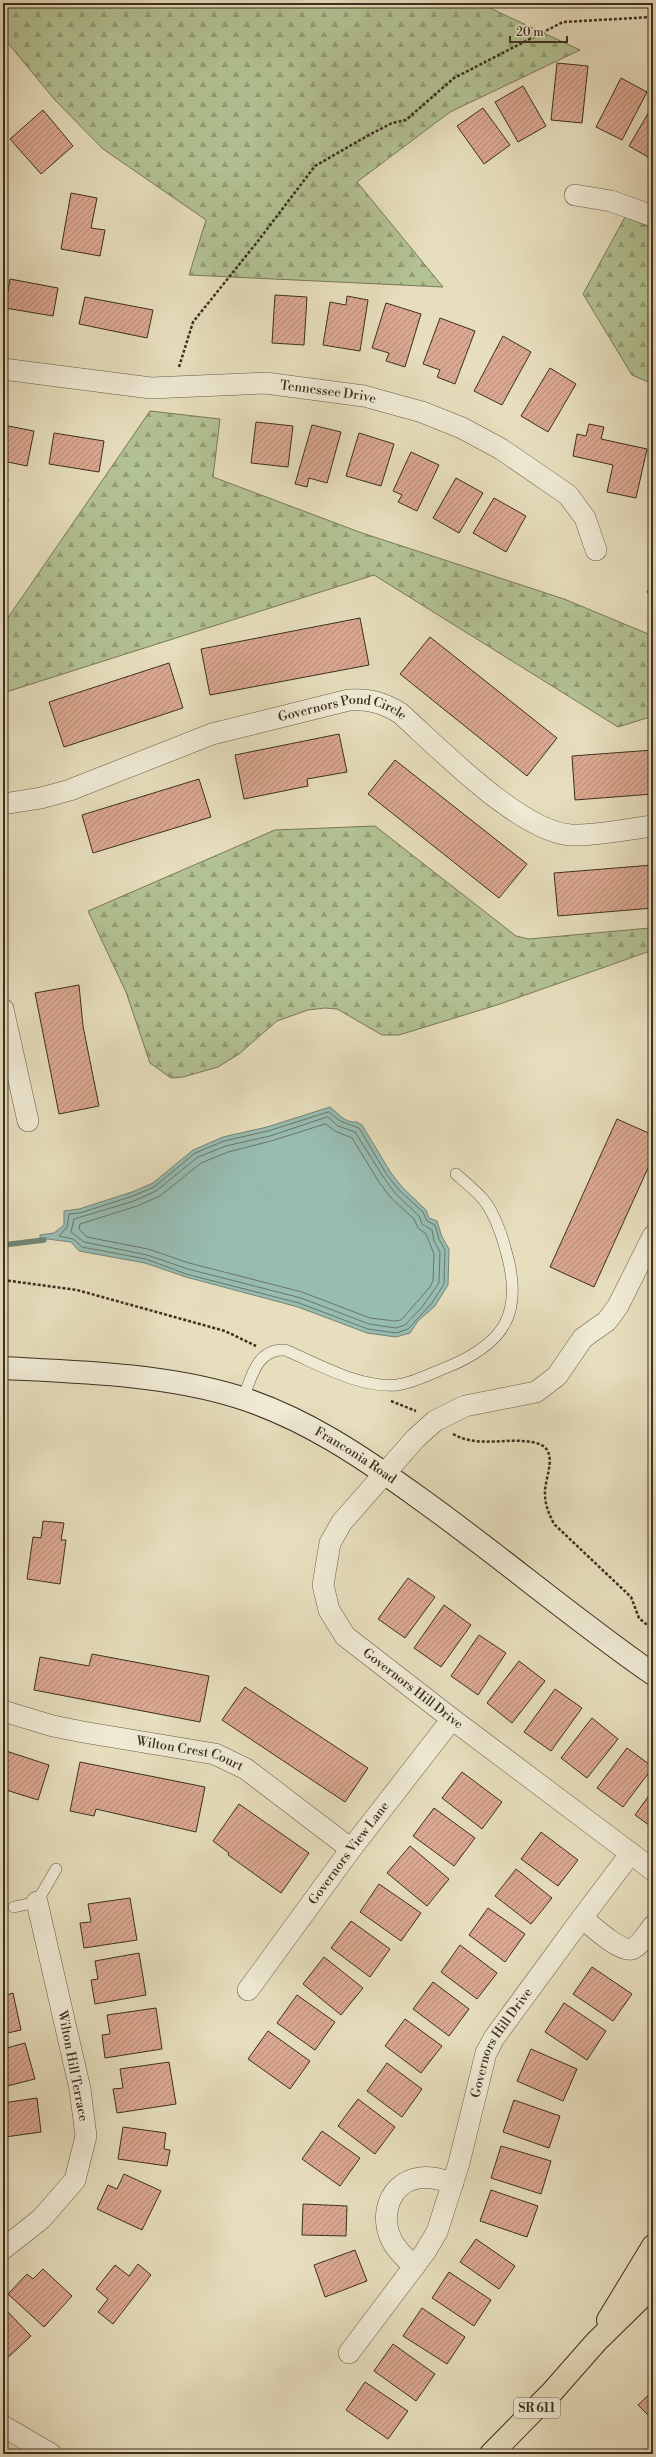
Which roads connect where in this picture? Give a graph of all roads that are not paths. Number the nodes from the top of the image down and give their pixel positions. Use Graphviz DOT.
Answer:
graph roads {
  1 [pos="575,195"];
  2 [pos="653,216"];
  3 [pos="3,369"];
  4 [pos="596,550"];
  5 [pos="3,804"];
  6 [pos="653,826"];
  7 [pos="3,1010"];
  8 [pos="9,1060"];
  9 [pos="28,1121"];
  10 [pos="456,1174"];
  11 [pos="653,1236"];
  12 [pos="3,1368"];
  13 [pos="243,1399"];
  14 [pos="385,1473"];
  15 [pos="653,1674"];
  16 [pos="3,1711"];
  17 [pos="452,1720"];
  18 [pos="351,1849"];
  19 [pos="631,1853"];
  20 [pos="56,1869"];
  21 [pos="653,1870"];
  22 [pos="37,1902"];
  23 [pos="14,1907"];
  24 [pos="582,1918"];
  25 [pos="653,1926"];
  26 [pos="248,1990"];
  27 [pos="453,2183"];
  28 [pos="653,2246"];
  29 [pos="3,2249"];
  30 [pos="414,2267"];
  31 [pos="653,2286"];
  32 [pos="596,2342"];
  33 [pos="349,2353"];
  34 [pos="3,2426"];
  35 [pos="51,2454"];
  36 [pos="491,2454"];
  1 -- 2 [label="street"];
  3 -- 4 [label="street, Tennessee Drive"];
  5 -- 6 [label="street, Governors Pond Circle"];
  7 -- 8 [label="street"];
  8 -- 9 [label="street"];
  10 -- 13 [label="lane"];
  11 -- 14 [label="street"];
  12 -- 13 [label="main road, Franconia Road"];
  13 -- 14 [label="main road, Franconia Road"];
  14 -- 15 [label="main road, Franconia Road"];
  14 -- 17 [label="street, Governors Hill Drive"];
  16 -- 18 [label="street, Wilton Crest Court"];
  17 -- 18 [label="street, Governors View Lane"];
  17 -- 19 [label="street, Governors Hill Drive"];
  18 -- 26 [label="street, Governors View Lane"];
  19 -- 21 [label="street, Governors Hill Drive"];
  19 -- 24 [label="street, Governors Hill Drive"];
  20 -- 22 [label="lane"];
  22 -- 23 [label="lane"];
  22 -- 29 [label="street, Wilton Hill Terrace"];
  24 -- 25 [label="street"];
  24 -- 27 [label="street, Governors Hill Drive"];
  27 -- 30 [label="street, Governors Hill Drive"];
  27 -- 30 [label="street"];
  28 -- 32 [label="main road, SR 611"];
  30 -- 33 [label="street, Governors Hill Drive"];
  31 -- 32 [label="main road, SR 611"];
  32 -- 36 [label="main road, SR 611"];
  34 -- 35 [label="street"];
}
